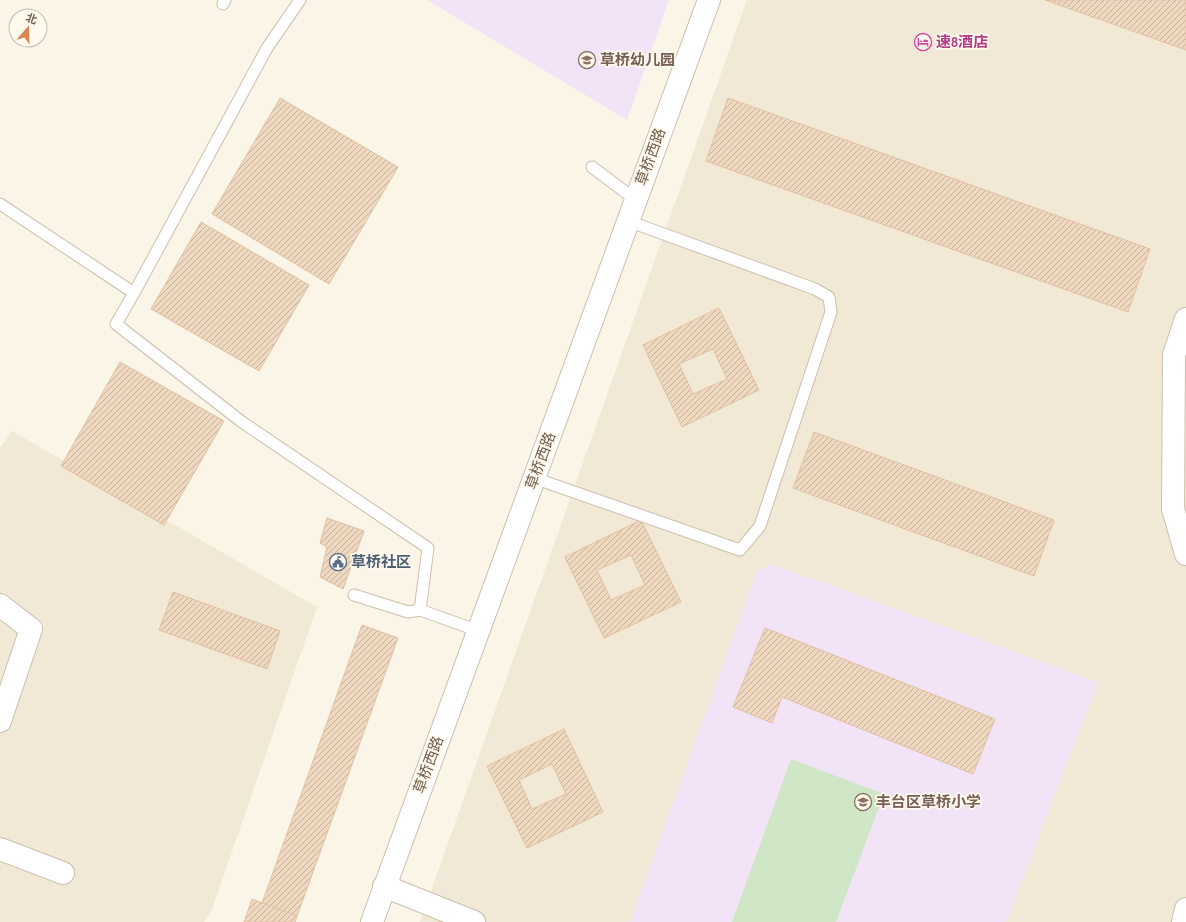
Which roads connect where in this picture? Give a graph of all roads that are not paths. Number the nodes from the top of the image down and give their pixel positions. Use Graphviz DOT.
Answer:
graph roads {
  1 [pos="300,0"];
  2 [pos="708,0"];
  3 [pos="592,167"];
  4 [pos="636,200"];
  5 [pos="0,204"];
  6 [pos="628,221"];
  7 [pos="134,294"];
  8 [pos="1186,319"];
  9 [pos="534,478"];
  10 [pos="1186,554"];
  11 [pos="354,595"];
  12 [pos="0,604"];
  13 [pos="420,610"];
  14 [pos="479,631"];
  15 [pos="0,721"];
  16 [pos="0,849"];
  17 [pos="63,873"];
  18 [pos="384,886"];
  19 [pos="1186,909"];
  20 [pos="372,922"];
  21 [pos="474,922"];
  22 [pos="1183,922"];
  1 -- 7 [label="lane"];
  2 -- 4 [label="street, 草桥西路"];
  3 -- 4 [label="lane"];
  4 -- 6 [label="street, 草桥西路"];
  5 -- 7 [label="lane"];
  6 -- 9 [label="street, 草桥西路"];
  6 -- 9 [label="lane"];
  7 -- 13 [label="lane"];
  8 -- 10 [label="street"];
  9 -- 14 [label="street, 草桥西路"];
  11 -- 13 [label="lane"];
  12 -- 15 [label="street"];
  13 -- 14 [label="lane"];
  14 -- 18 [label="street, 草桥西路"];
  16 -- 17 [label="street"];
  18 -- 20 [label="street, 草桥西路"];
  18 -- 21 [label="street"];
  19 -- 22 [label="street"];
}
